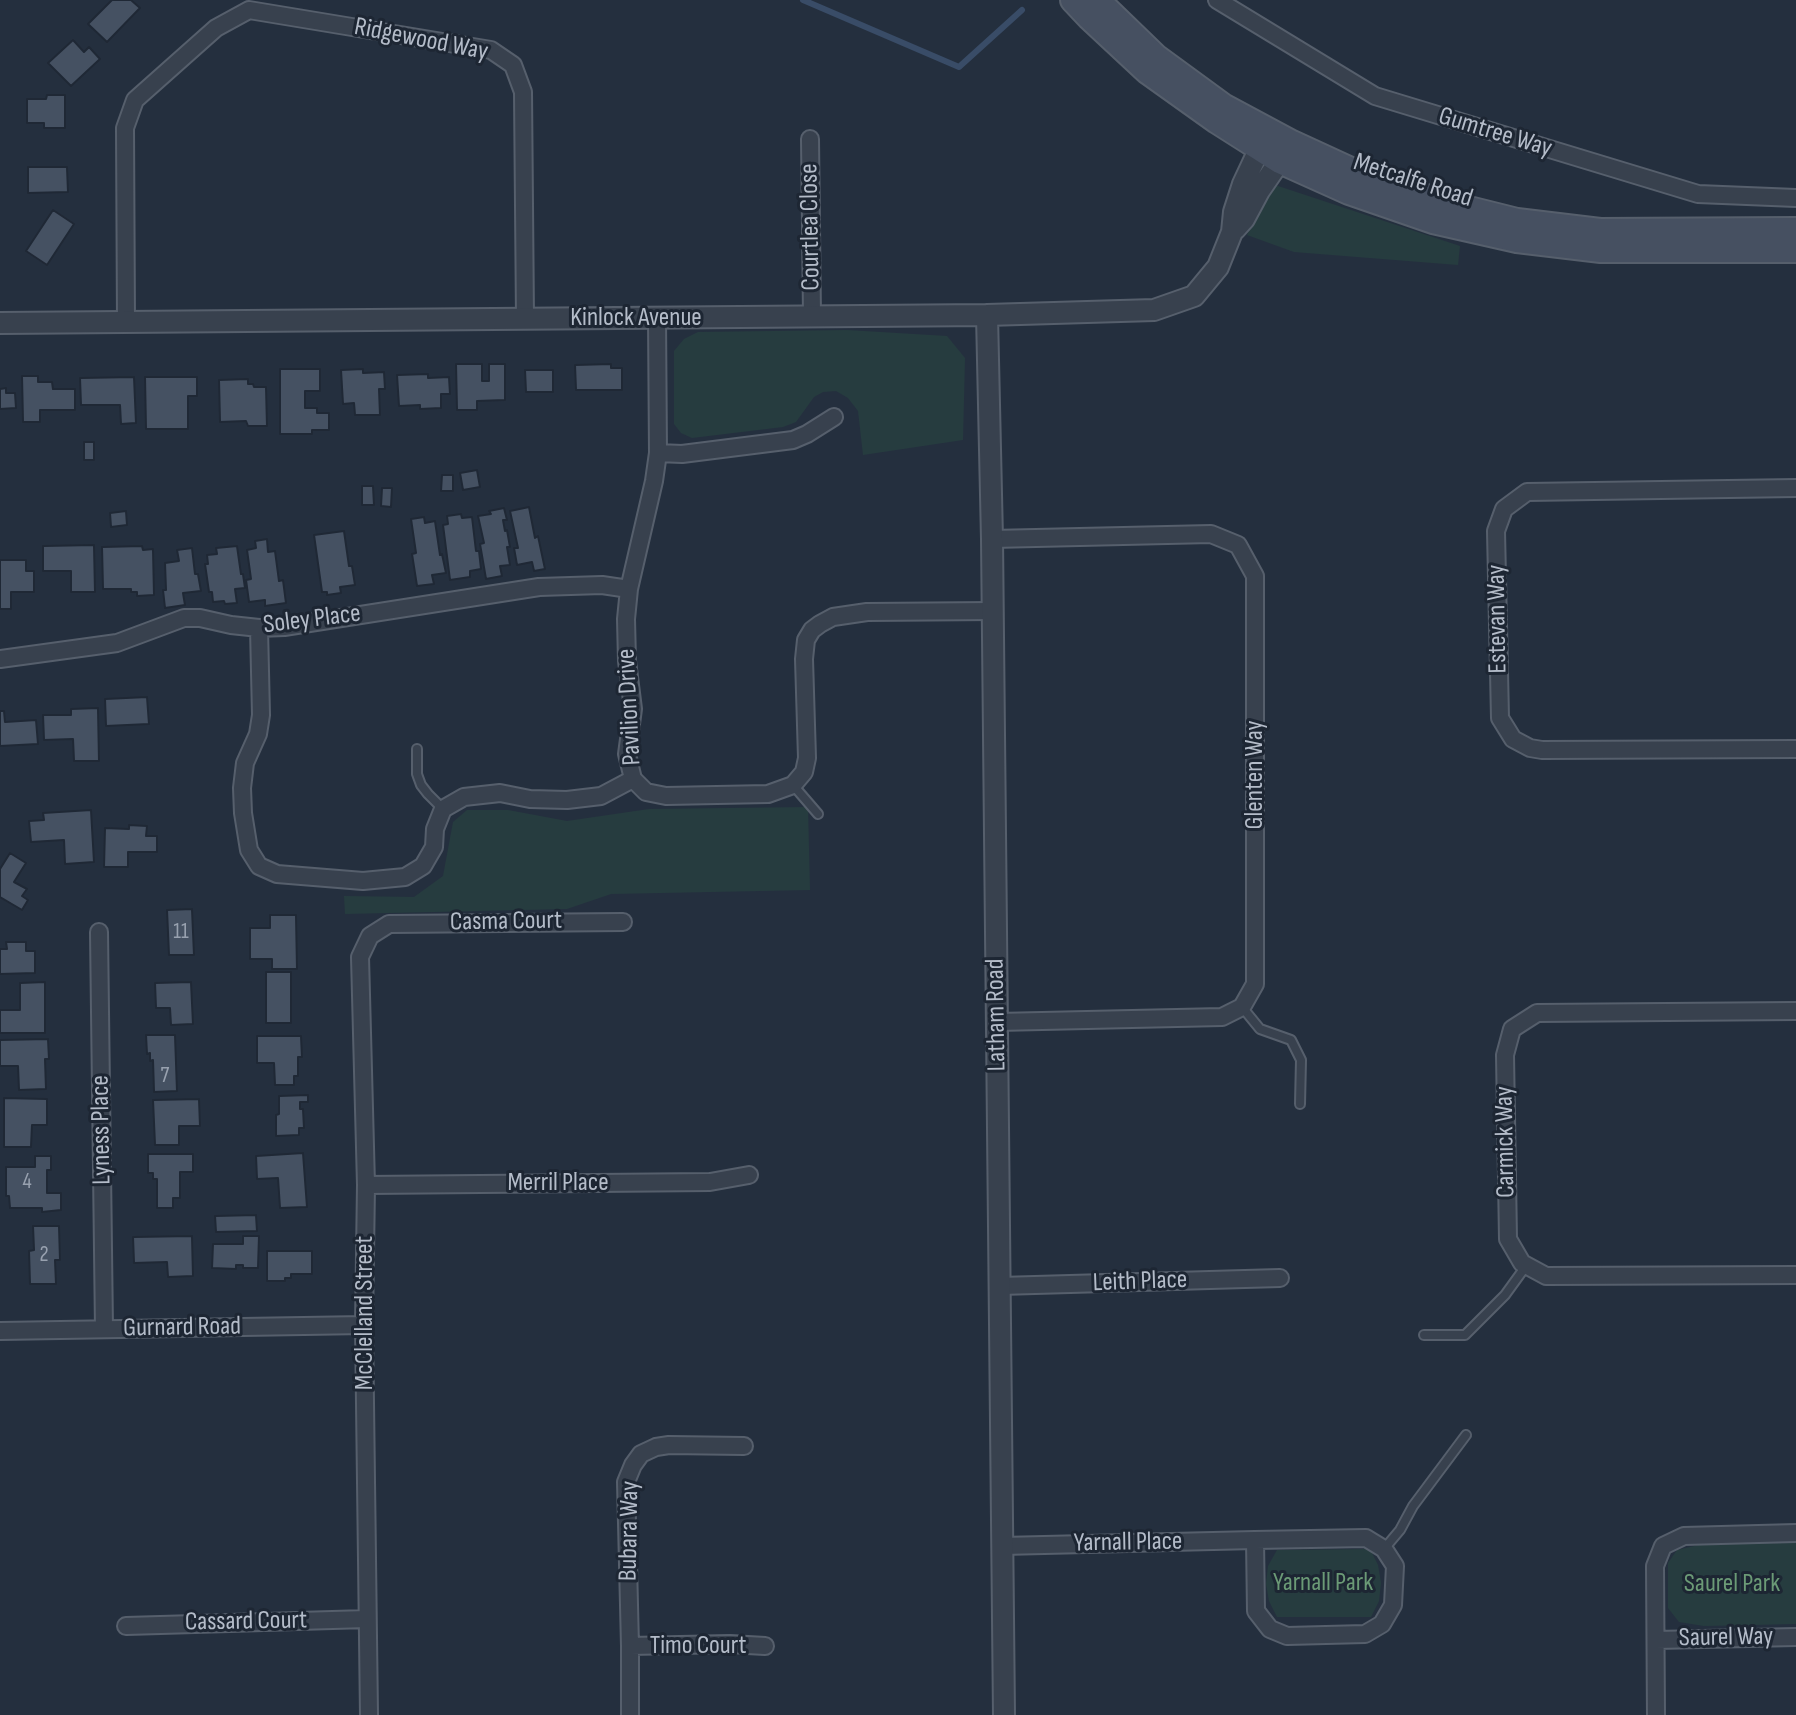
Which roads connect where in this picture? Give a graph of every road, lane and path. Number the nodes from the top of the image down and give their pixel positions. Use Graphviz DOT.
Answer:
graph roads {
  1 [pos="1073,0"];
  2 [pos="1097,0"];
  3 [pos="1217,0"];
  4 [pos="810,139"];
  5 [pos="1275,146"];
  6 [pos="1796,198"];
  7 [pos="1796,230"];
  8 [pos="1796,250"];
  9 [pos="987,315"];
  10 [pos="812,316"];
  11 [pos="657,318"];
  12 [pos="525,319"];
  13 [pos="126,322"];
  14 [pos="0,323"];
  15 [pos="834,417"];
  16 [pos="658,453"];
  17 [pos="1796,488"];
  18 [pos="992,539"];
  19 [pos="629,589"];
  20 [pos="993,611"];
  21 [pos="259,628"];
  22 [pos="0,659"];
  23 [pos="417,749"];
  24 [pos="1796,749"];
  25 [pos="633,779"];
  26 [pos="793,785"];
  27 [pos="443,809"];
  28 [pos="818,814"];
  29 [pos="623,922"];
  30 [pos="389,924"];
  31 [pos="99,932"];
  32 [pos="1242,1007"];
  33 [pos="1796,1011"];
  34 [pos="997,1022"];
  35 [pos="1300,1104"];
  36 [pos="749,1175"];
  37 [pos="366,1185"];
  38 [pos="1526,1265"];
  39 [pos="1796,1275"];
  40 [pos="1280,1278"];
  41 [pos="1000,1286"];
  42 [pos="364,1325"];
  43 [pos="104,1329"];
  44 [pos="0,1331"];
  45 [pos="1424,1335"];
  46 [pos="1466,1435"];
  47 [pos="744,1446"];
  48 [pos="1796,1533"];
  49 [pos="1255,1540"];
  50 [pos="1002,1546"];
  51 [pos="1384,1549"];
  52 [pos="367,1619"];
  53 [pos="126,1626"];
  54 [pos="1796,1637"];
  55 [pos="1656,1640"];
  56 [pos="630,1646"];
  57 [pos="765,1646"];
  58 [pos="369,1715"];
  59 [pos="630,1715"];
  60 [pos="1004,1715"];
  61 [pos="1656,1715"];
  1 -- 5 [label="main road, Metcalfe Road"];
  2 -- 5 [label="main road, Metcalfe Road"];
  3 -- 6 [label="street, Gumtree Way"];
  4 -- 10 [label="street, Courtlea Close"];
  5 -- 7 [label="main road, Metcalfe Road"];
  5 -- 8 [label="main road, Metcalfe Road"];
  5 -- 9 [label="street, Kinlock Avenue"];
  9 -- 10 [label="street, Kinlock Avenue"];
  9 -- 18 [label="street, Latham Road"];
  10 -- 11 [label="street, Kinlock Avenue"];
  11 -- 12 [label="street, Kinlock Avenue"];
  11 -- 16 [label="street, Pavilion Drive"];
  12 -- 13 [label="street, Kinlock Avenue"];
  12 -- 13 [label="street, Ridgewood Way"];
  13 -- 14 [label="street, Kinlock Avenue"];
  15 -- 16 [label="street"];
  16 -- 19 [label="street, Pavilion Drive"];
  17 -- 24 [label="street, Estevan Way"];
  18 -- 20 [label="street, Latham Road"];
  18 -- 32 [label="street, Glenten Way"];
  19 -- 21 [label="street, Soley Place"];
  19 -- 25 [label="street, Pavilion Drive"];
  20 -- 26 [label="street"];
  20 -- 34 [label="street, Latham Road"];
  21 -- 22 [label="street, Soley Place"];
  21 -- 27 [label="street"];
  23 -- 27 [label="lane"];
  25 -- 26 [label="street, Pavilion Drive"];
  25 -- 27 [label="street"];
  26 -- 28 [label="lane"];
  29 -- 30 [label="street, Casma Court"];
  30 -- 37 [label="street, McClelland Street"];
  31 -- 43 [label="street, Lyness Place"];
  32 -- 34 [label="street"];
  32 -- 35 [label="lane"];
  33 -- 38 [label="street, Carmick Way"];
  34 -- 41 [label="street, Latham Road"];
  36 -- 37 [label="street, Merril Place"];
  37 -- 42 [label="street, McClelland Street"];
  38 -- 39 [label="street"];
  38 -- 45 [label="lane"];
  40 -- 41 [label="street, Leith Place"];
  41 -- 50 [label="street, Latham Road"];
  42 -- 43 [label="street, Gurnard Road"];
  42 -- 52 [label="street, McClelland Street"];
  43 -- 44 [label="street, Gurnard Road"];
  46 -- 51 [label="lane"];
  47 -- 56 [label="street, Bubara Way"];
  48 -- 55 [label="street, Saurel Way"];
  49 -- 50 [label="street, Yarnall Place"];
  49 -- 51 [label="street, Yarnall Place"];
  49 -- 51 [label="street"];
  50 -- 60 [label="street, Latham Road"];
  52 -- 53 [label="street, Cassard Court"];
  52 -- 58 [label="street, McClelland Street"];
  54 -- 55 [label="street, Saurel Way"];
  55 -- 61 [label="street, Saurel Way"];
  56 -- 57 [label="street, Timo Court"];
  56 -- 59 [label="street, Bubara Way"];
}
